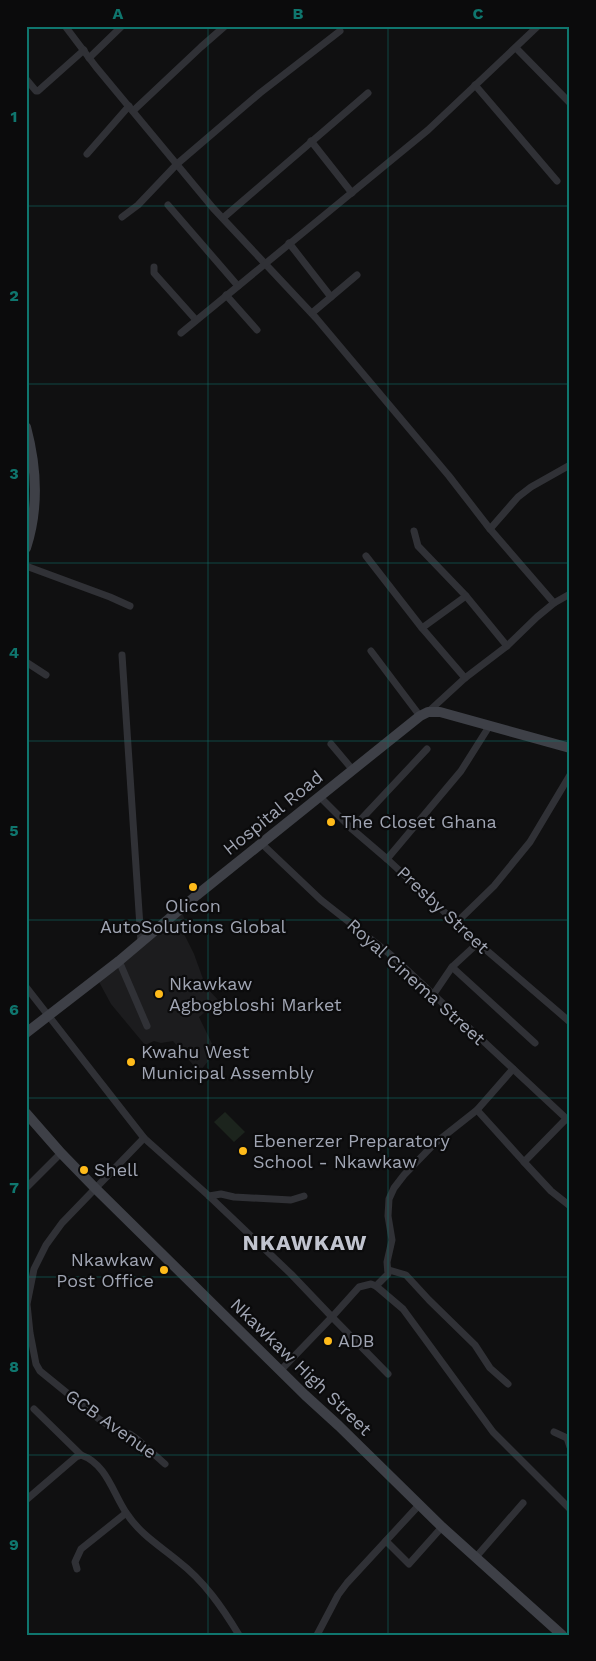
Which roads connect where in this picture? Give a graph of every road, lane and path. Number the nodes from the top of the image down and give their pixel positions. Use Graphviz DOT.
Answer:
graph roads {
  1 [pos="65,26"];
  2 [pos="122,26"];
  3 [pos="225,26"];
  4 [pos="538,26"];
  5 [pos="340,31"];
  6 [pos="516,48"];
  7 [pos="84,50"];
  8 [pos="89,58"];
  9 [pos="26,79"];
  10 [pos="474,85"];
  11 [pos="368,93"];
  12 [pos="570,103"];
  13 [pos="131,109"];
  14 [pos="311,141"];
  15 [pos="87,154"];
  16 [pos="177,164"];
  17 [pos="557,181"];
  18 [pos="352,193"];
  19 [pos="168,205"];
  20 [pos="122,217"];
  21 [pos="223,218"];
  22 [pos="289,243"];
  23 [pos="264,264"];
  24 [pos="154,267"];
  25 [pos="357,275"];
  26 [pos="238,286"];
  27 [pos="226,295"];
  28 [pos="332,297"];
  29 [pos="312,313"];
  30 [pos="196,320"];
  31 [pos="257,330"];
  32 [pos="181,333"];
  33 [pos="26,427"];
  34 [pos="570,465"];
  35 [pos="490,529"];
  36 [pos="414,531"];
  37 [pos="28,536"];
  38 [pos="26,548"];
  39 [pos="366,556"];
  40 [pos="26,566"];
  41 [pos="570,594"];
  42 [pos="466,596"];
  43 [pos="554,603"];
  44 [pos="130,606"];
  45 [pos="422,628"];
  46 [pos="507,646"];
  47 [pos="371,651"];
  48 [pos="122,655"];
  49 [pos="26,662"];
  50 [pos="46,675"];
  51 [pos="465,678"];
  52 [pos="424,714"];
  53 [pos="490,725"];
  54 [pos="331,744"];
  55 [pos="570,748"];
  56 [pos="427,749"];
  57 [pos="352,769"];
  58 [pos="570,775"];
  59 [pos="319,796"];
  60 [pos="352,829"];
  61 [pos="261,843"];
  62 [pos="387,859"];
  63 [pos="456,923"];
  64 [pos="141,942"];
  65 [pos="478,944"];
  66 [pos="119,961"];
  67 [pos="452,967"];
  68 [pos="26,987"];
  69 [pos="433,995"];
  70 [pos="48,1014"];
  71 [pos="570,1022"];
  72 [pos="147,1026"];
  73 [pos="26,1033"];
  74 [pos="535,1043"];
  75 [pos="513,1069"];
  76 [pos="477,1110"];
  77 [pos="26,1113"];
  78 [pos="568,1120"];
  79 [pos="144,1138"];
  80 [pos="61,1153"];
  81 [pos="524,1162"];
  82 [pos="26,1188"];
  83 [pos="96,1189"];
  84 [pos="209,1196"];
  85 [pos="304,1196"];
  86 [pos="570,1206"];
  87 [pos="389,1270"];
  88 [pos="376,1286"];
  89 [pos="332,1318"];
  90 [pos="280,1371"];
  91 [pos="388,1374"];
  92 [pos="508,1384"];
  93 [pos="34,1409"];
  94 [pos="554,1432"];
  95 [pos="570,1447"];
  96 [pos="81,1455"];
  97 [pos="165,1464"];
  98 [pos="26,1500"];
  99 [pos="523,1503"];
  100 [pos="420,1504"];
  101 [pos="570,1509"];
  102 [pos="126,1513"];
  103 [pos="442,1527"];
  104 [pos="386,1541"];
  105 [pos="476,1557"];
  106 [pos="77,1569"];
  107 [pos="239,1635"];
  108 [pos="317,1635"];
  109 [pos="562,1635"];
  1 -- 7 [label="street"];
  2 -- 8 [label="street"];
  3 -- 13 [label="street"];
  4 -- 6 [label="street"];
  5 -- 16 [label="street"];
  6 -- 10 [label="street"];
  6 -- 12 [label="street"];
  7 -- 8 [label="street"];
  7 -- 9 [label="street"];
  8 -- 13 [label="street"];
  10 -- 17 [label="street"];
  10 -- 18 [label="street"];
  11 -- 14 [label="street"];
  13 -- 15 [label="street"];
  13 -- 16 [label="street"];
  14 -- 18 [label="street"];
  14 -- 21 [label="street"];
  16 -- 20 [label="street"];
  16 -- 21 [label="street"];
  18 -- 22 [label="street"];
  19 -- 26 [label="street"];
  21 -- 23 [label="street"];
  22 -- 23 [label="street"];
  22 -- 28 [label="street"];
  23 -- 26 [label="street"];
  23 -- 29 [label="street"];
  24 -- 30 [label="street"];
  25 -- 28 [label="street"];
  26 -- 27 [label="street"];
  27 -- 30 [label="street"];
  27 -- 31 [label="street"];
  28 -- 29 [label="street"];
  29 -- 35 [label="street"];
  30 -- 32 [label="street"];
  33 -- 37 [label="main road"];
  34 -- 35 [label="street"];
  35 -- 43 [label="street"];
  36 -- 42 [label="street"];
  37 -- 38 [label="main road"];
  39 -- 45 [label="street"];
  40 -- 44 [label="street"];
  41 -- 43 [label="street"];
  42 -- 45 [label="street"];
  42 -- 46 [label="street"];
  43 -- 46 [label="street"];
  45 -- 51 [label="street"];
  46 -- 51 [label="street"];
  47 -- 52 [label="street"];
  48 -- 64 [label="street"];
  49 -- 50 [label="street"];
  51 -- 52 [label="street"];
  52 -- 53 [label="main road"];
  52 -- 57 [label="main road, Hospital Road"];
  53 -- 55 [label="main road"];
  53 -- 62 [label="street"];
  54 -- 57 [label="street"];
  56 -- 60 [label="street"];
  57 -- 59 [label="main road, Hospital Road"];
  58 -- 63 [label="street"];
  59 -- 60 [label="street, Presby Street"];
  59 -- 61 [label="main road, Hospital Road"];
  60 -- 62 [label="street, Presby Street"];
  61 -- 64 [label="main road, Hospital Road"];
  61 -- 69 [label="street, Royal Cinema Street"];
  62 -- 63 [label="street, Presby Street"];
  63 -- 65 [label="street, Presby Street"];
  64 -- 66 [label="main road, Hospital Road"];
  65 -- 67 [label="street"];
  65 -- 71 [label="street, Presby Street"];
  66 -- 70 [label="main road, Hospital Road"];
  66 -- 72 [label="street"];
  67 -- 69 [label="street"];
  67 -- 74 [label="street"];
  68 -- 70 [label="street"];
  69 -- 75 [label="street, Royal Cinema Street"];
  70 -- 73 [label="main road, Hospital Road"];
  70 -- 79 [label="street"];
  75 -- 76 [label="street"];
  75 -- 78 [label="street, Royal Cinema Street"];
  76 -- 81 [label="street"];
  76 -- 87 [label="street"];
  77 -- 80 [label="main road, Nkawkaw High Street"];
  78 -- 81 [label="street"];
  79 -- 83 [label="street, GCB Avenue"];
  79 -- 84 [label="street"];
  80 -- 82 [label="street"];
  80 -- 83 [label="main road, Nkawkaw High Street"];
  81 -- 86 [label="street"];
  83 -- 90 [label="main road, Nkawkaw High Street"];
  83 -- 97 [label="street, GCB Avenue"];
  84 -- 85 [label="street"];
  84 -- 89 [label="street"];
  87 -- 88 [label="street"];
  87 -- 92 [label="street"];
  88 -- 89 [label="street"];
  88 -- 101 [label="street"];
  89 -- 90 [label="street"];
  89 -- 91 [label="street"];
  90 -- 100 [label="main road, Nkawkaw High Street"];
  93 -- 96 [label="street"];
  94 -- 95 [label="street"];
  96 -- 98 [label="street"];
  96 -- 102 [label="street"];
  99 -- 105 [label="street"];
  100 -- 103 [label="main road, Nkawkaw High Street"];
  100 -- 104 [label="street"];
  102 -- 106 [label="street"];
  102 -- 107 [label="street"];
  103 -- 104 [label="street"];
  103 -- 105 [label="main road, Nkawkaw High Street"];
  104 -- 108 [label="street"];
  105 -- 109 [label="main road, Nkawkaw High Street"];
}
